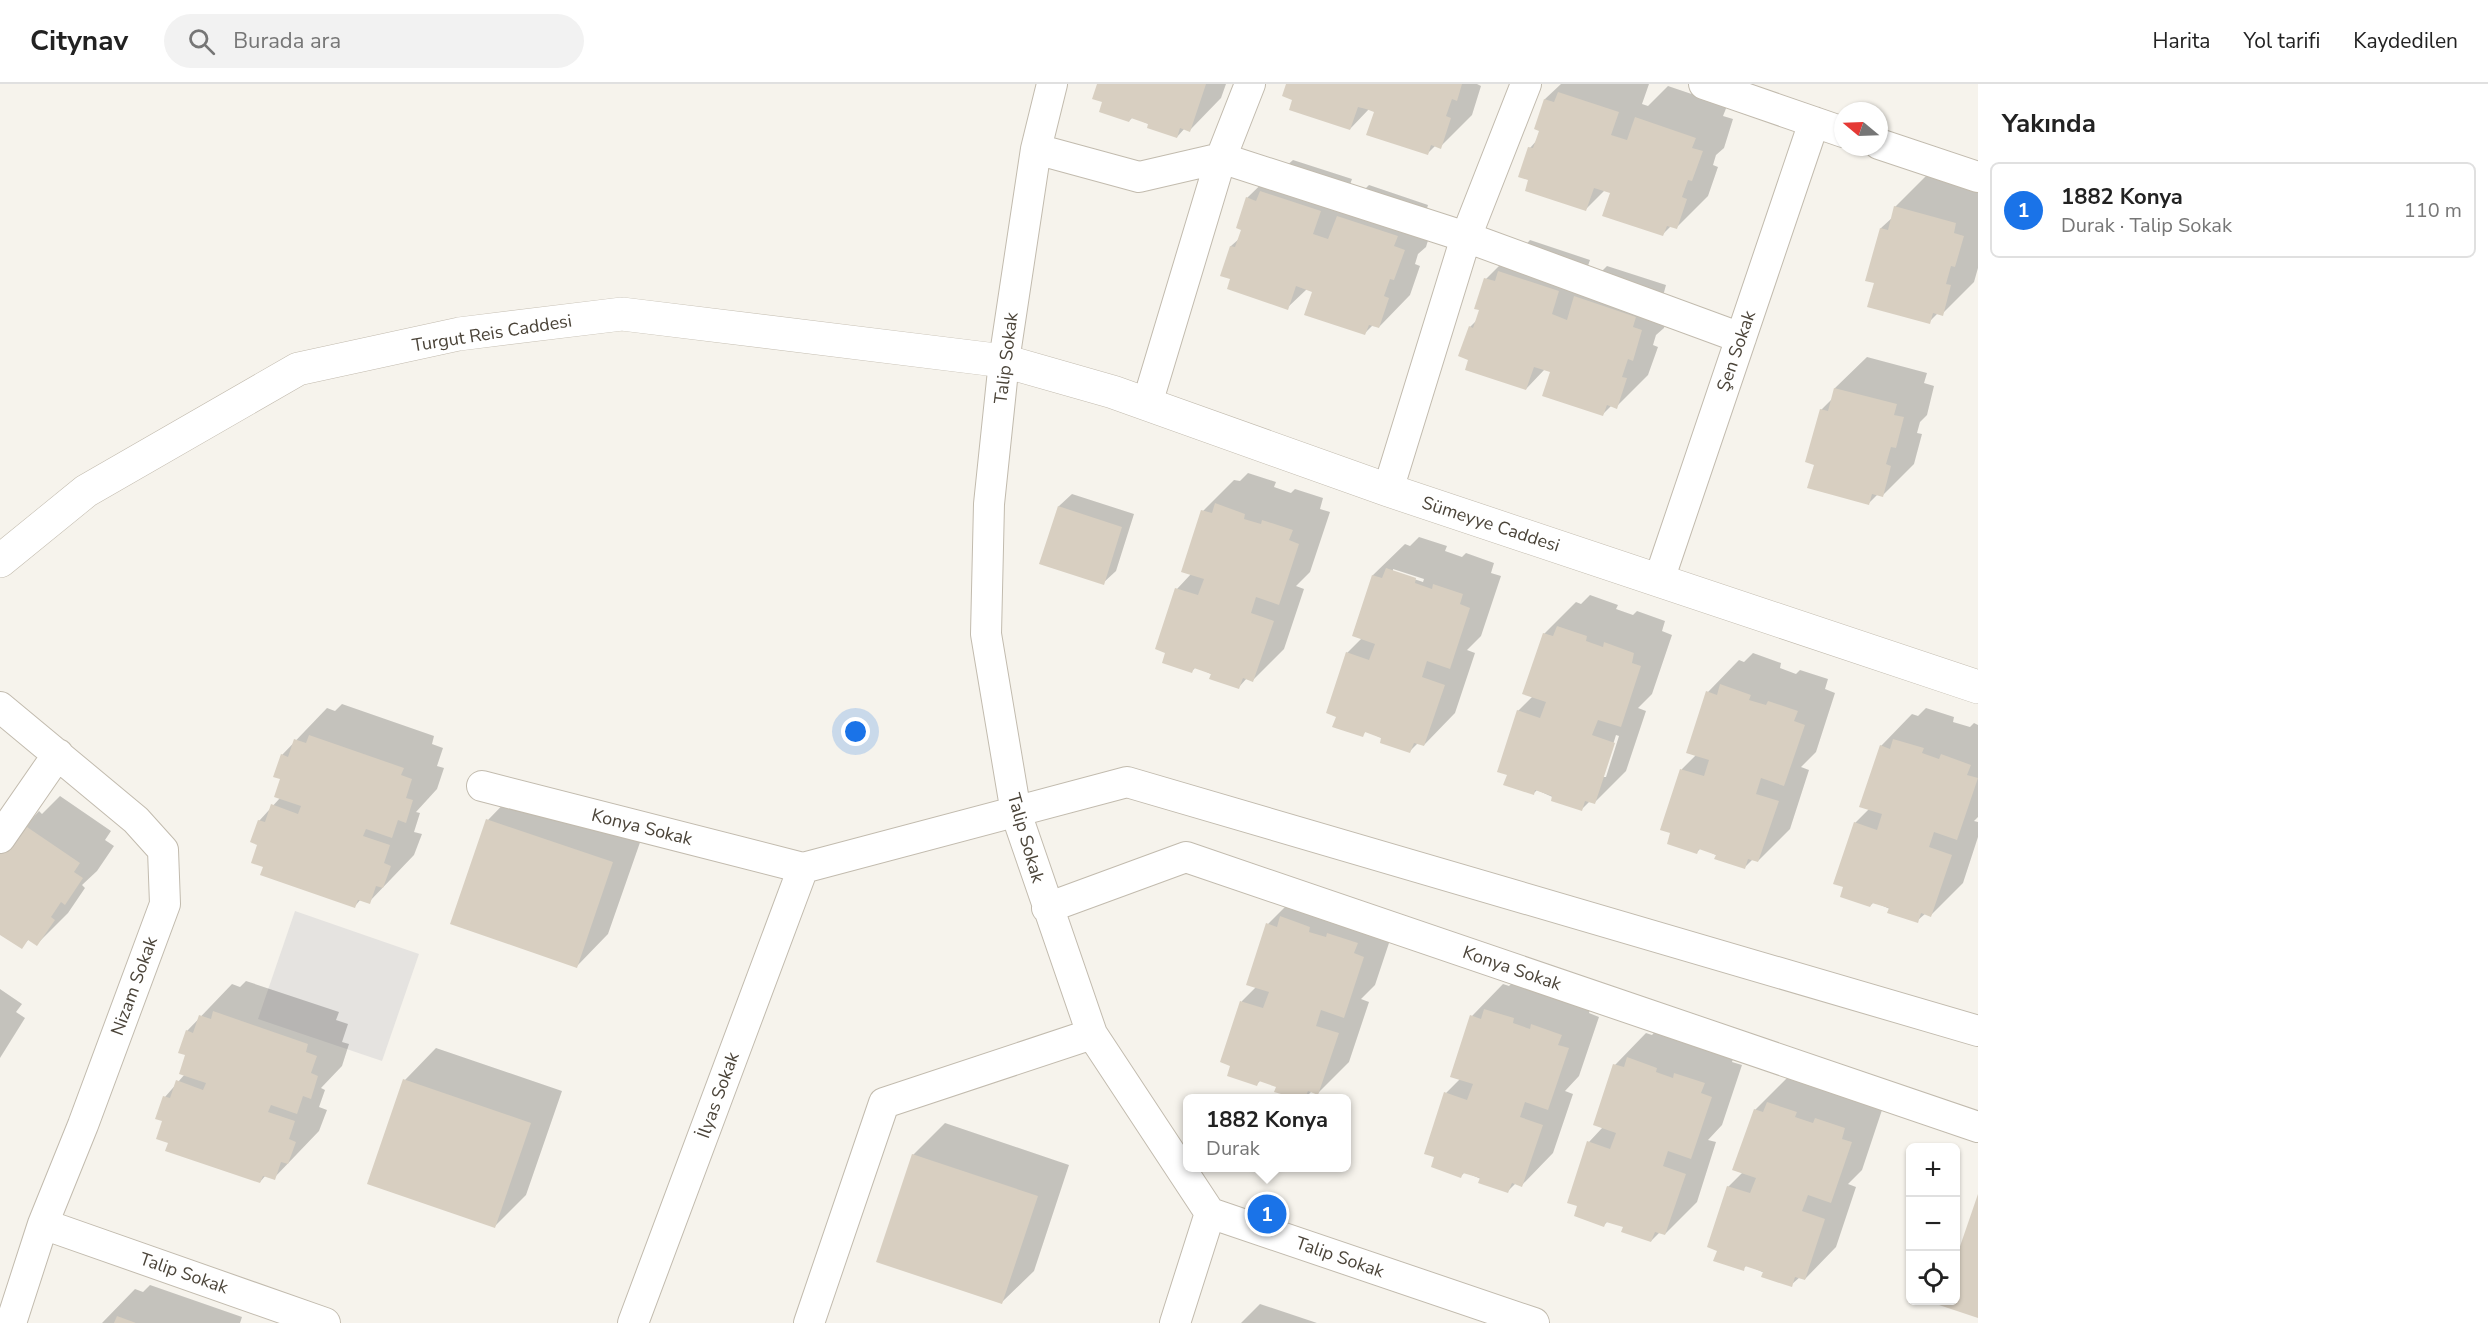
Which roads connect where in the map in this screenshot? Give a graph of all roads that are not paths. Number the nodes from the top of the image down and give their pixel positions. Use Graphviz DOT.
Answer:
graph roads {
  1 [pos="1052,84"];
  2 [pos="1250,84"];
  3 [pos="1526,84"];
  4 [pos="1704,84"];
  5 [pos="1814,122"];
  6 [pos="1834,129"];
  7 [pos="1888,147"];
  8 [pos="1036,149"];
  9 [pos="1221,158"];
  10 [pos="1978,177"];
  11 [pos="1466,237"];
  12 [pos="1741,338"];
  13 [pos="1004,361"];
  14 [pos="1146,404"];
  15 [pos="1388,490"];
  16 [pos="0,561"];
  17 [pos="1659,580"];
  18 [pos="1978,687"];
  19 [pos="0,708"];
  20 [pos="58,754"];
  21 [pos="482,786"];
  22 [pos="1016,813"];
  23 [pos="0,838"];
  24 [pos="803,868"];
  25 [pos="1047,908"];
  26 [pos="1978,1031"];
  27 [pos="1092,1034"];
  28 [pos="1978,1127"];
  29 [pos="1210,1213"];
  30 [pos="43,1224"];
  31 [pos="10,1306"];
  32 [pos="325,1323"];
  33 [pos="633,1323"];
  34 [pos="809,1323"];
  35 [pos="1175,1323"];
  36 [pos="1534,1323"];
  1 -- 8 [label="street, Talip Sokak"];
  2 -- 9 [label="street"];
  3 -- 11 [label="street"];
  4 -- 5 [label="street"];
  5 -- 6 [label="street"];
  5 -- 12 [label="street, Şen Sokak"];
  7 -- 10 [label="street"];
  8 -- 9 [label="street"];
  8 -- 13 [label="street, Talip Sokak"];
  9 -- 11 [label="street"];
  9 -- 14 [label="street"];
  11 -- 12 [label="street"];
  11 -- 15 [label="street"];
  12 -- 17 [label="street, Şen Sokak"];
  13 -- 14 [label="street, Sümeyye Caddesi"];
  13 -- 16 [label="street, Turgut Reis Caddesi"];
  13 -- 22 [label="street, Talip Sokak"];
  14 -- 15 [label="street, Sümeyye Caddesi"];
  15 -- 17 [label="street, Sümeyye Caddesi"];
  17 -- 18 [label="street, Sümeyye Caddesi"];
  19 -- 20 [label="street, Nizam Sokak"];
  20 -- 23 [label="street"];
  20 -- 30 [label="street, Nizam Sokak"];
  21 -- 24 [label="street, Konya Sokak"];
  22 -- 24 [label="street"];
  22 -- 25 [label="street, Talip Sokak"];
  22 -- 26 [label="street"];
  24 -- 33 [label="street, İlyas Sokak"];
  25 -- 27 [label="street, Talip Sokak"];
  25 -- 28 [label="street, Konya Sokak"];
  27 -- 29 [label="street, Talip Sokak"];
  27 -- 34 [label="street"];
  29 -- 35 [label="street"];
  29 -- 36 [label="street, Talip Sokak"];
  30 -- 31 [label="street, Nizam Sokak"];
  30 -- 32 [label="street, Talip Sokak"];
}
